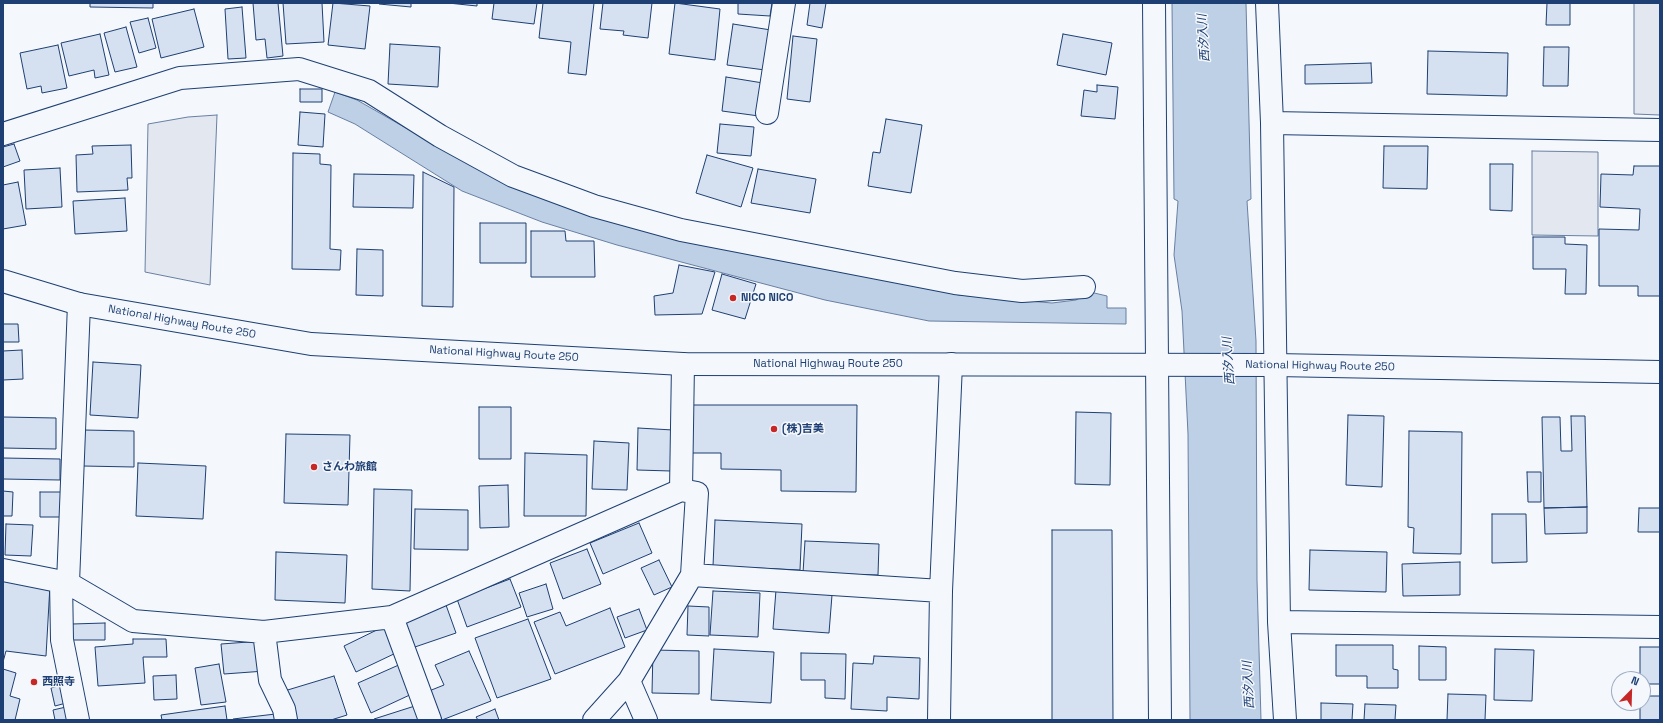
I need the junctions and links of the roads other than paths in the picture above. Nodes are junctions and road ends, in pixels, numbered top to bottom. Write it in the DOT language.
graph roads {
  1 [pos="784,3"];
  2 [pos="1154,3"];
  3 [pos="1267,3"];
  4 [pos="768,114"];
  5 [pos="1272,123"];
  6 [pos="1660,130"];
  7 [pos="3,134"];
  8 [pos="3,281"];
  9 [pos="1084,287"];
  10 [pos="79,304"];
  11 [pos="683,364"];
  12 [pos="951,364"];
  13 [pos="1275,365"];
  14 [pos="1156,366"];
  15 [pos="1660,372"];
  16 [pos="681,490"];
  17 [pos="3,570"];
  18 [pos="692,575"];
  19 [pos="64,582"];
  20 [pos="941,591"];
  21 [pos="392,617"];
  22 [pos="1279,622"];
  23 [pos="1660,627"];
  24 [pos="264,632"];
  25 [pos="629,681"];
  26 [pos="78,720"];
  27 [pos="286,720"];
  28 [pos="430,720"];
  29 [pos="594,720"];
  30 [pos="646,720"];
  31 [pos="939,720"];
  32 [pos="1160,720"];
  33 [pos="1285,720"];
  1 -- 4 [label="main road"];
  2 -- 14 [label="main road"];
  3 -- 5 [label="main road"];
  5 -- 6 [label="main road"];
  5 -- 13 [label="main road"];
  7 -- 9 [label="main road"];
  8 -- 10 [label="main road, National Highway Route 250"];
  10 -- 11 [label="main road, National Highway Route 250"];
  10 -- 19 [label="main road"];
  11 -- 12 [label="main road, National Highway Route 250"];
  11 -- 16 [label="main road"];
  12 -- 14 [label="main road, National Highway Route 250"];
  12 -- 20 [label="main road"];
  13 -- 14 [label="main road, National Highway Route 250"];
  13 -- 15 [label="main road, National Highway Route 250"];
  13 -- 22 [label="main road"];
  14 -- 32 [label="main road"];
  16 -- 18 [label="main road"];
  16 -- 21 [label="main road"];
  17 -- 19 [label="main road"];
  18 -- 20 [label="main road"];
  18 -- 25 [label="main road"];
  19 -- 24 [label="main road"];
  19 -- 26 [label="main road"];
  20 -- 31 [label="main road"];
  21 -- 24 [label="main road"];
  21 -- 28 [label="main road"];
  22 -- 23 [label="main road"];
  22 -- 33 [label="main road"];
  24 -- 27 [label="main road"];
  25 -- 29 [label="main road"];
  25 -- 30 [label="main road"];
}
